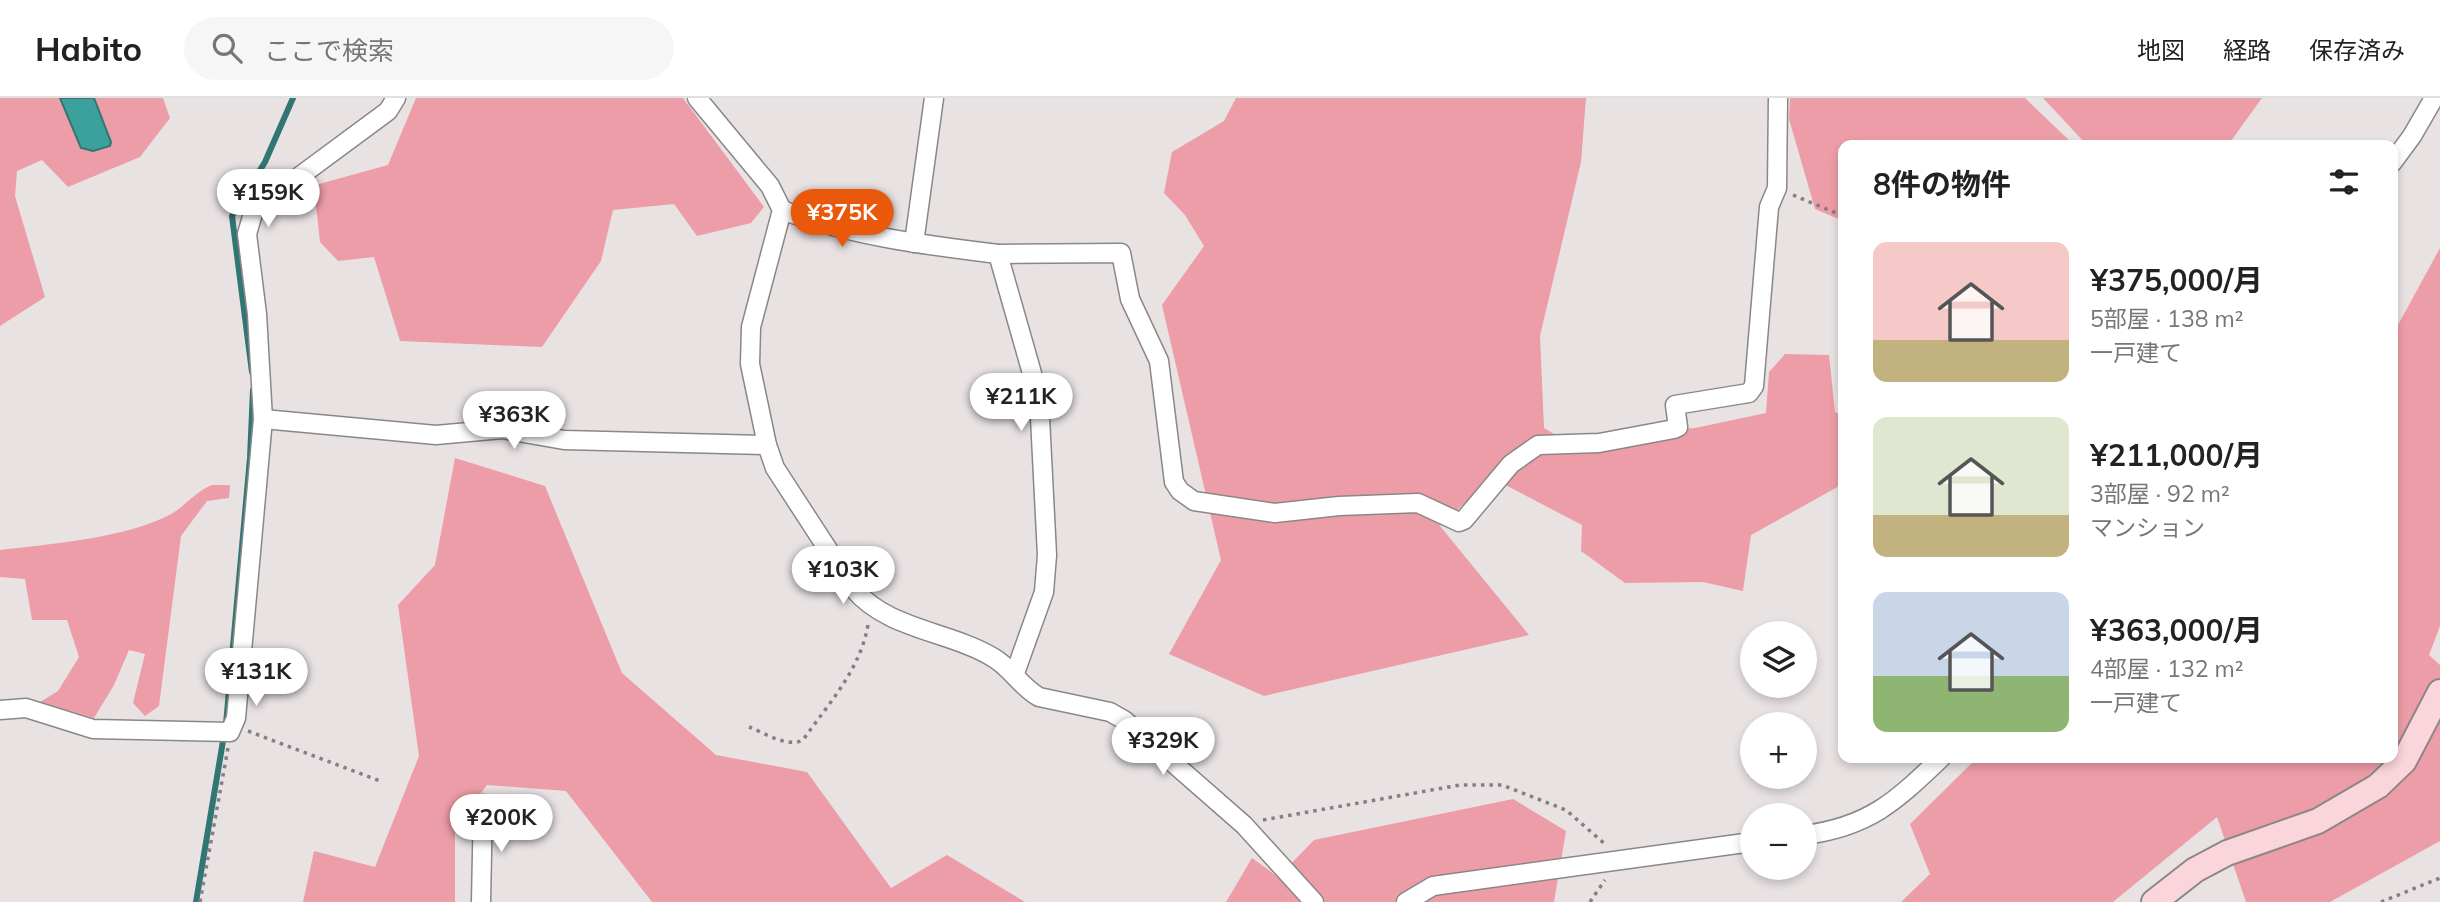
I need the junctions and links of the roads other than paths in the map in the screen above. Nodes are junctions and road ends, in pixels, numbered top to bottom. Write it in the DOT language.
graph roads {
  1 [pos="396,98"];
  2 [pos="697,98"];
  3 [pos="934,98"];
  4 [pos="1778,98"];
  5 [pos="2434,98"];
  6 [pos="2398,155"];
  7 [pos="782,210"];
  8 [pos="914,243"];
  9 [pos="998,254"];
  10 [pos="263,419"];
  11 [pos="767,445"];
  12 [pos="1015,673"];
  13 [pos="2440,692"];
  14 [pos="0,710"];
  15 [pos="1936,763"];
  16 [pos="483,804"];
  17 [pos="1817,834"];
  18 [pos="1740,844"];
  19 [pos="481,902"];
  20 [pos="1314,902"];
  21 [pos="1406,902"];
  22 [pos="2154,902"];
  1 -- 10 [label="street"];
  2 -- 7 [label="street"];
  3 -- 8 [label="street"];
  4 -- 9 [label="street"];
  5 -- 6 [label="street"];
  7 -- 8 [label="street"];
  7 -- 11 [label="street"];
  8 -- 9 [label="street"];
  9 -- 12 [label="street"];
  10 -- 11 [label="street"];
  10 -- 14 [label="street"];
  11 -- 12 [label="street"];
  12 -- 20 [label="street"];
  13 -- 22 [label="street"];
  15 -- 17 [label="street"];
  16 -- 19 [label="street"];
  18 -- 21 [label="street"];
}
